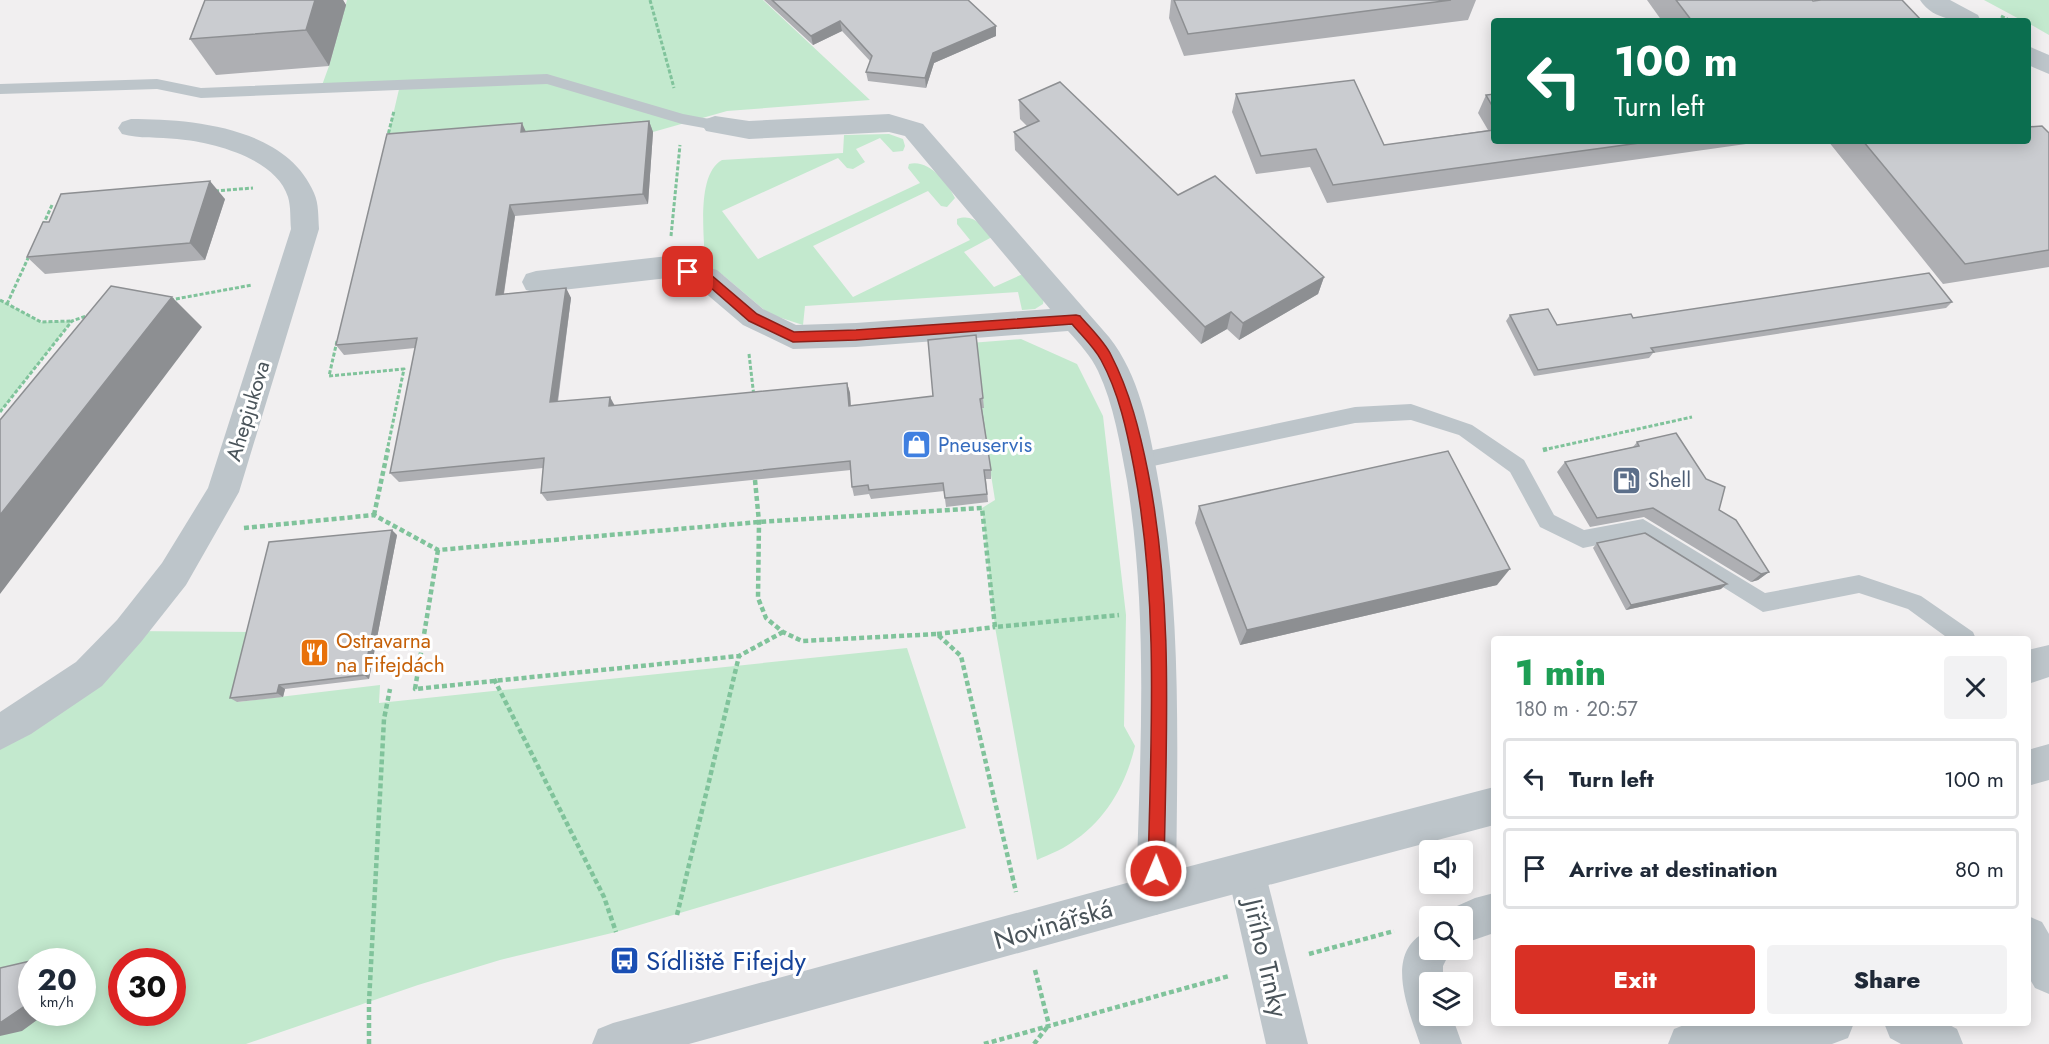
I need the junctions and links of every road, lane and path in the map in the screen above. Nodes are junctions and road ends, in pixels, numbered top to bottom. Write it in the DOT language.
graph roads {
  1 [pos="650,0"];
  2 [pos="1932,0"];
  3 [pos="1964,18"];
  4 [pos="2031,56"];
  5 [pos="2049,66"];
  6 [pos="400,85"];
  7 [pos="0,89"];
  8 [pos="682,119"];
  9 [pos="716,125"];
  10 [pos="131,128"];
  11 [pos="386,145"];
  12 [pos="295,184"];
  13 [pos="206,192"];
  14 [pos="52,205"];
  15 [pos="39,235"];
  16 [pos="29,255"];
  17 [pos="668,267"];
  18 [pos="290,278"];
  19 [pos="536,282"];
  20 [pos="0,300"];
  21 [pos="162,301"];
  22 [pos="7,304"];
  23 [pos="93,314"];
  24 [pos="1076,319"];
  25 [pos="72,321"];
  26 [pos="338,341"];
  27 [pos="744,349"];
  28 [pos="754,406"];
  29 [pos="0,412"];
  30 [pos="1692,417"];
  31 [pos="1506,458"];
  32 [pos="1139,461"];
  33 [pos="755,480"];
  34 [pos="374,515"];
  35 [pos="759,522"];
  36 [pos="198,533"];
  37 [pos="438,550"];
  38 [pos="1126,615"];
  39 [pos="994,627"];
  40 [pos="783,632"];
  41 [pos="937,634"];
  42 [pos="1962,636"];
  43 [pos="739,656"];
  44 [pos="2049,661"];
  45 [pos="2031,666"];
  46 [pos="494,679"];
  47 [pos="390,689"];
  48 [pos="0,732"];
  49 [pos="2049,762"];
  50 [pos="2031,767"];
  51 [pos="1491,807"];
  52 [pos="1001,831"];
  53 [pos="1246,871"];
  54 [pos="1156,895"];
  55 [pos="1491,914"];
  56 [pos="677,915"];
  57 [pos="1473,919"];
  58 [pos="616,932"];
  59 [pos="1419,939"];
  60 [pos="2031,941"];
  61 [pos="1268,966"];
  62 [pos="2049,974"];
  63 [pos="1049,1025"];
  64 [pos="1435,1026"];
  65 [pos="1812,1026"];
  66 [pos="1910,1026"];
  67 [pos="369,1044"];
  68 [pos="613,1044"];
  69 [pos="984,1044"];
  70 [pos="1034,1044"];
  71 [pos="1287,1044"];
  72 [pos="1441,1044"];
  73 [pos="1689,1044"];
  74 [pos="1942,1044"];
  1 -- 8 [label="path"];
  2 -- 3 [label="street"];
  4 -- 5 [label="street"];
  6 -- 7 [label="lane"];
  6 -- 8 [label="lane"];
  6 -- 11 [label="path"];
  8 -- 9 [label="lane"];
  8 -- 17 [label="path"];
  9 -- 24 [label="street"];
  10 -- 12 [label="street, Ahepjukova"];
  12 -- 13 [label="path"];
  12 -- 18 [label="street, Ahepjukova"];
  14 -- 15 [label="path"];
  16 -- 22 [label="path"];
  17 -- 19 [label="street"];
  17 -- 24 [label="street"];
  18 -- 21 [label="path"];
  18 -- 36 [label="street, Ahepjukova"];
  20 -- 22 [label="path"];
  22 -- 25 [label="path"];
  23 -- 25 [label="path"];
  24 -- 32 [label="street"];
  25 -- 29 [label="path"];
  26 -- 34 [label="path"];
  27 -- 28 [label="path"];
  30 -- 31 [label="path"];
  31 -- 32 [label="lane"];
  31 -- 42 [label="lane"];
  32 -- 54 [label="street"];
  33 -- 35 [label="path"];
  34 -- 36 [label="path"];
  34 -- 37 [label="path"];
  35 -- 37 [label="path"];
  35 -- 39 [label="path"];
  35 -- 40 [label="path"];
  36 -- 48 [label="street, Ahepjukova"];
  37 -- 46 [label="path"];
  38 -- 39 [label="path"];
  39 -- 41 [label="path"];
  40 -- 41 [label="path"];
  40 -- 43 [label="path"];
  41 -- 52 [label="path"];
  43 -- 46 [label="path"];
  43 -- 56 [label="path"];
  44 -- 45 [label="street"];
  46 -- 58 [label="path"];
  47 -- 67 [label="path"];
  49 -- 50 [label="street"];
  51 -- 53 [label="street, Novinářská"];
  53 -- 54 [label="street, Novinářská"];
  53 -- 61 [label="street, Jiřího Trnky"];
  54 -- 68 [label="street, Novinářská"];
  55 -- 57 [label="street"];
  59 -- 61 [label="path"];
  60 -- 62 [label="street"];
  61 -- 63 [label="path"];
  61 -- 71 [label="street, Jiřího Trnky"];
  63 -- 69 [label="path"];
  63 -- 70 [label="path"];
  64 -- 72 [label="street"];
  65 -- 73 [label="street"];
  66 -- 74 [label="street"];
}
